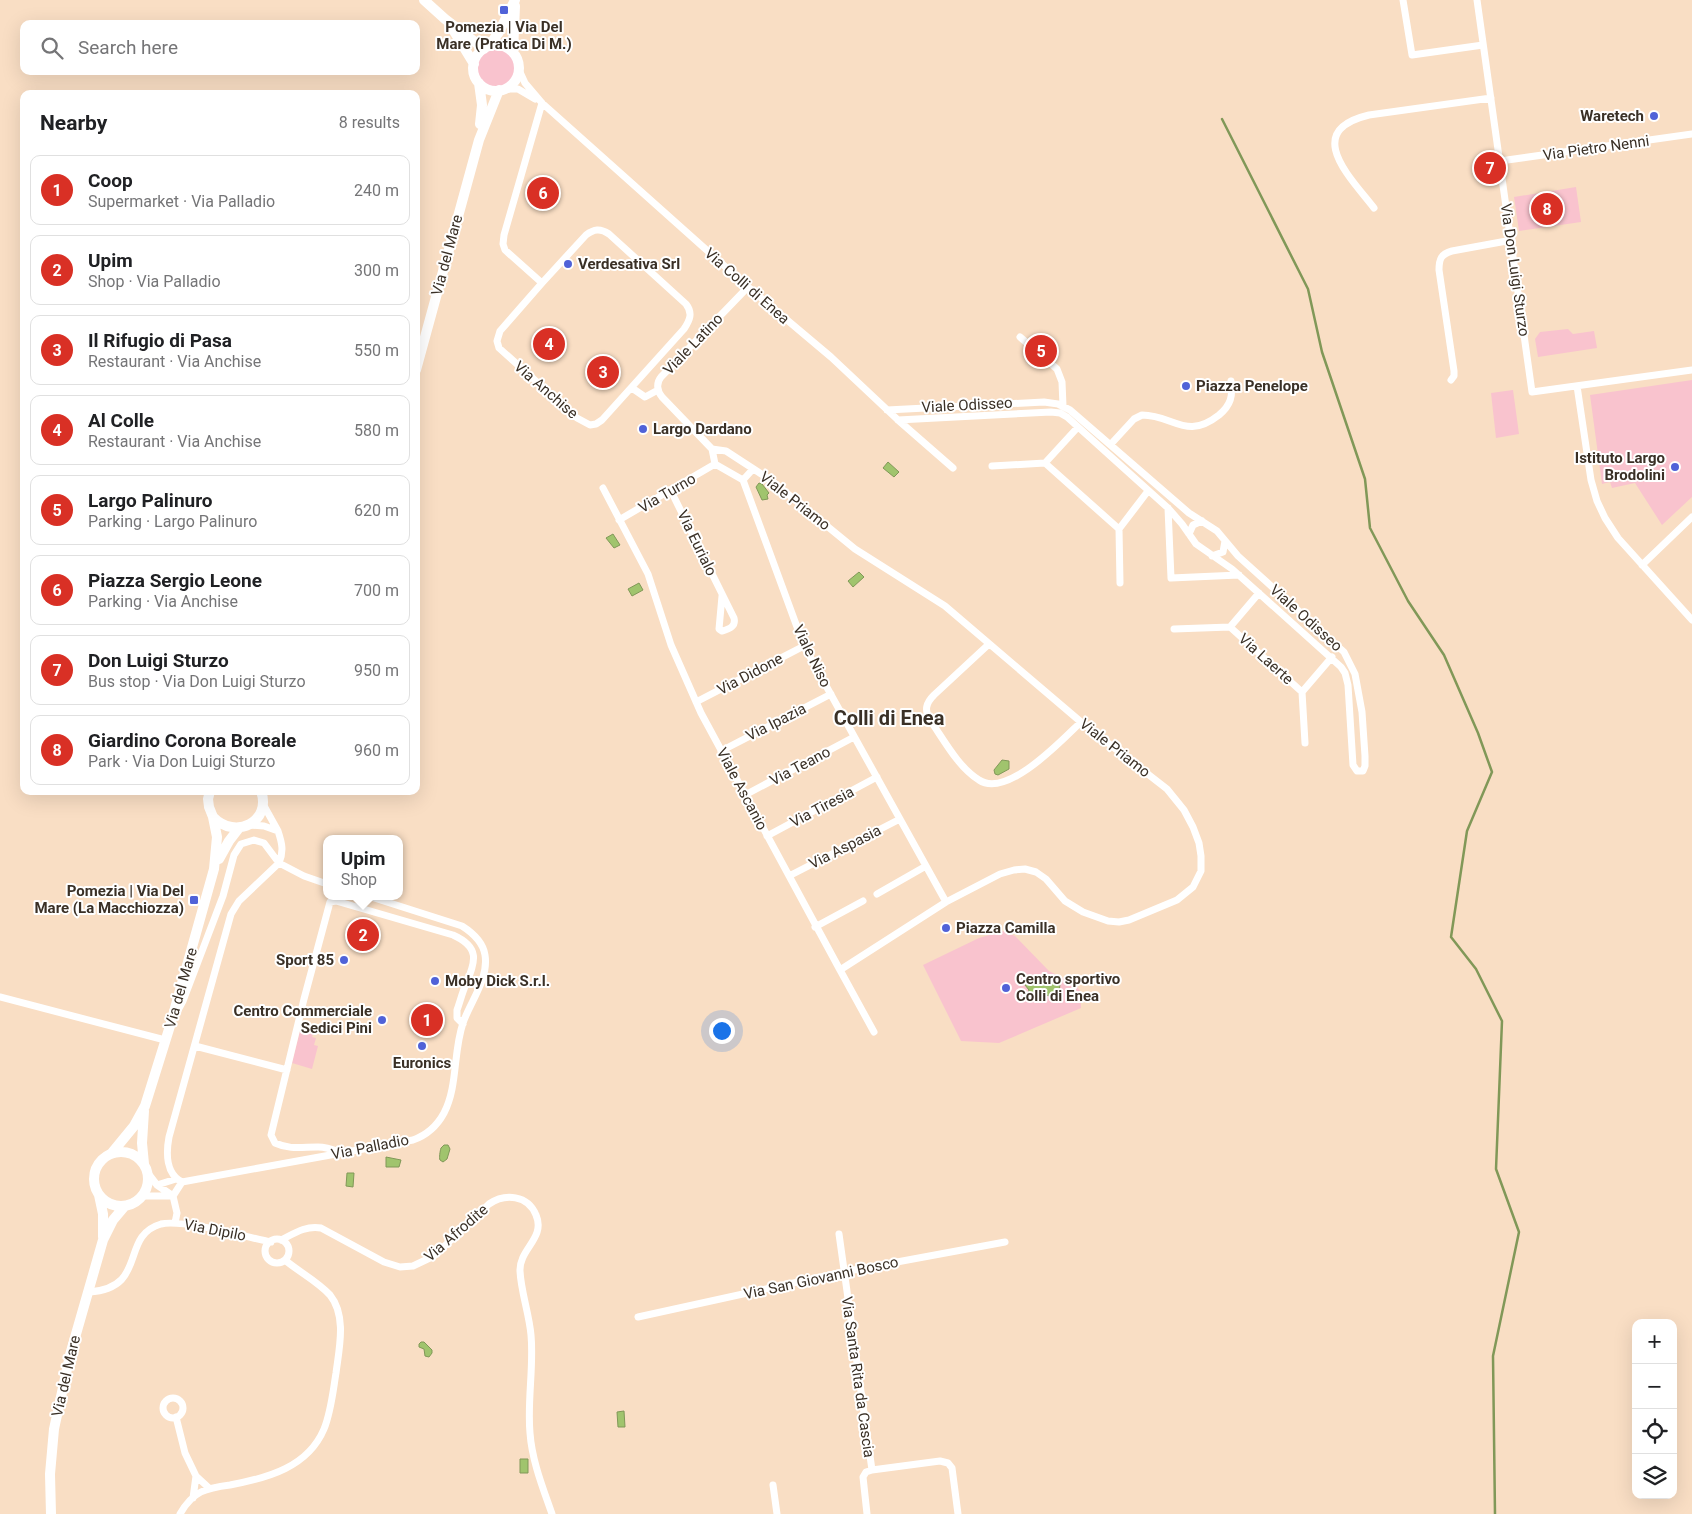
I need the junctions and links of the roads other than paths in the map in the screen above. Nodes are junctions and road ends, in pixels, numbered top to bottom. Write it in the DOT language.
graph roads {
  1 [pos="424,0"];
  2 [pos="516,0"];
  3 [pos="1403,0"];
  4 [pos="1477,0"];
  5 [pos="445,19"];
  6 [pos="1483,45"];
  7 [pos="486,47"];
  8 [pos="512,52"];
  9 [pos="474,64"];
  10 [pos="519,70"];
  11 [pos="479,83"];
  12 [pos="502,90"];
  13 [pos="1491,98"];
  14 [pos="542,103"];
  15 [pos="1692,134"];
  16 [pos="479,140"];
  17 [pos="1500,161"];
  18 [pos="1374,208"];
  19 [pos="1512,240"];
  20 [pos="542,283"];
  21 [pos="748,287"];
  22 [pos="1020,336"];
  23 [pos="420,355"];
  24 [pos="1692,370"];
  25 [pos="1450,380"];
  26 [pos="1232,381"];
  27 [pos="1578,386"];
  28 [pos="632,388"];
  29 [pos="658,390"];
  30 [pos="1012,403"];
  31 [pos="1063,406"];
  32 [pos="887,410"];
  33 [pos="1014,414"];
  34 [pos="898,420"];
  35 [pos="1078,427"];
  36 [pos="1111,444"];
  37 [pos="712,449"];
  38 [pos="1045,462"];
  39 [pos="714,464"];
  40 [pos="992,466"];
  41 [pos="954,468"];
  42 [pos="753,469"];
  43 [pos="743,480"];
  44 [pos="603,488"];
  45 [pos="671,490"];
  46 [pos="1148,491"];
  47 [pos="1168,508"];
  48 [pos="1692,517"];
  49 [pos="618,520"];
  50 [pos="1202,521"];
  51 [pos="1119,529"];
  52 [pos="1189,534"];
  53 [pos="1226,541"];
  54 [pos="1212,556"];
  55 [pos="1642,565"];
  56 [pos="1239,575"];
  57 [pos="1120,582"];
  58 [pos="1259,593"];
  59 [pos="722,596"];
  60 [pos="1286,599"];
  61 [pos="1277,608"];
  62 [pos="1692,620"];
  63 [pos="1230,626"];
  64 [pos="1174,629"];
  65 [pos="989,644"];
  66 [pos="804,646"];
  67 [pos="1332,657"];
  68 [pos="1302,692"];
  69 [pos="830,694"];
  70 [pos="696,702"];
  71 [pos="1081,722"];
  72 [pos="854,737"];
  73 [pos="1305,743"];
  74 [pos="721,751"];
  75 [pos="877,778"];
  76 [pos="209,795"];
  77 [pos="262,795"];
  78 [pos="745,795"];
  79 [pos="263,803"];
  80 [pos="213,816"];
  81 [pos="900,819"];
  82 [pos="244,827"];
  83 [pos="278,832"];
  84 [pos="767,836"];
  85 [pos="279,863"];
  86 [pos="926,866"];
  87 [pos="214,869"];
  88 [pos="789,876"];
  89 [pos="323,883"];
  90 [pos="877,894"];
  91 [pos="381,900"];
  92 [pos="863,901"];
  93 [pos="946,902"];
  94 [pos="815,927"];
  95 [pos="840,970"];
  96 [pos="0,997"];
  97 [pos="463,1024"];
  98 [pos="170,1026"];
  99 [pos="874,1032"];
  100 [pos="165,1040"];
  101 [pos="195,1046"];
  102 [pos="287,1070"];
  103 [pos="145,1106"];
  104 [pos="342,1153"];
  105 [pos="111,1154"];
  106 [pos="146,1169"];
  107 [pos="179,1181"];
  108 [pos="158,1184"];
  109 [pos="99,1195"];
  110 [pos="142,1196"];
  111 [pos="172,1196"];
  112 [pos="124,1207"];
  113 [pos="175,1223"];
  114 [pos="839,1234"];
  115 [pos="103,1240"];
  116 [pos="280,1240"];
  117 [pos="1005,1242"];
  118 [pos="269,1243"];
  119 [pos="285,1260"];
  120 [pos="843,1272"];
  121 [pos="89,1292"];
  122 [pos="638,1317"];
  123 [pos="176,1417"];
  124 [pos="872,1470"];
  125 [pos="196,1476"];
  126 [pos="773,1485"];
  127 [pos="209,1488"];
  128 [pos="192,1499"];
  129 [pos="51,1514"];
  130 [pos="180,1514"];
  131 [pos="552,1514"];
  132 [pos="777,1514"];
  133 [pos="867,1514"];
  134 [pos="958,1514"];
  1 -- 5 [label="main road"];
  2 -- 7 [label="main road"];
  2 -- 8 [label="main road"];
  3 -- 6 [label="street"];
  4 -- 6 [label="street, Via Don Luigi Sturzo"];
  5 -- 7 [label="main road"];
  5 -- 9 [label="main road"];
  6 -- 13 [label="street, Via Don Luigi Sturzo"];
  7 -- 8 [label="main road"];
  7 -- 9 [label="main road"];
  8 -- 10 [label="main road"];
  9 -- 11 [label="main road"];
  10 -- 12 [label="main road"];
  10 -- 14 [label="street, Via Colli di Enea"];
  11 -- 12 [label="main road"];
  11 -- 16 [label="main road, Via del Mare"];
  12 -- 14 [label="street, Via Colli di Enea"];
  12 -- 16 [label="main road, Via del Mare"];
  13 -- 17 [label="street, Via Don Luigi Sturzo"];
  13 -- 18 [label="street"];
  14 -- 20 [label="street"];
  14 -- 21 [label="street, Via Colli di Enea"];
  15 -- 17 [label="street, Via Pietro Nenni"];
  16 -- 23 [label="main road, Via del Mare"];
  17 -- 19 [label="street, Via Don Luigi Sturzo"];
  19 -- 25 [label="street"];
  19 -- 27 [label="street, Via Don Luigi Sturzo"];
  20 -- 28 [label="street, Via Anchise"];
  20 -- 28 [label="street, Via Anchise"];
  21 -- 29 [label="street, Viale Latino"];
  21 -- 32 [label="street, Via Colli di Enea"];
  22 -- 31 [label="street"];
  24 -- 27 [label="street"];
  26 -- 36 [label="street"];
  27 -- 55 [label="street"];
  28 -- 29 [label="street"];
  29 -- 37 [label="street, Viale Latino"];
  30 -- 31 [label="street, Viale Odisseo"];
  30 -- 32 [label="street, Viale Odisseo"];
  30 -- 33 [label="street"];
  31 -- 36 [label="street, Viale Odisseo"];
  32 -- 34 [label="street, Via Colli di Enea"];
  33 -- 34 [label="street, Viale Odisseo"];
  33 -- 35 [label="street, Viale Odisseo"];
  34 -- 41 [label="street, Via Colli di Enea"];
  35 -- 38 [label="street"];
  35 -- 46 [label="street, Viale Odisseo"];
  36 -- 50 [label="street, Viale Odisseo"];
  37 -- 39 [label="street"];
  37 -- 42 [label="street, Viale Priamo"];
  38 -- 40 [label="street"];
  38 -- 51 [label="street"];
  39 -- 43 [label="street"];
  39 -- 45 [label="street, Via Turno"];
  42 -- 43 [label="street"];
  42 -- 65 [label="street, Viale Priamo"];
  43 -- 66 [label="street, Viale Niso"];
  44 -- 49 [label="street, Viale Ascanio"];
  45 -- 49 [label="street, Via Turno"];
  45 -- 59 [label="street, Via Eurialo"];
  46 -- 47 [label="street, Viale Odisseo"];
  46 -- 51 [label="street"];
  47 -- 52 [label="street, Viale Odisseo"];
  47 -- 56 [label="street"];
  48 -- 55 [label="street"];
  49 -- 70 [label="street, Viale Ascanio"];
  50 -- 52 [label="street"];
  50 -- 53 [label="street, Viale Odisseo"];
  51 -- 57 [label="street"];
  52 -- 54 [label="street, Viale Odisseo"];
  53 -- 54 [label="street"];
  53 -- 60 [label="street, Viale Odisseo"];
  54 -- 56 [label="street, Viale Odisseo"];
  55 -- 62 [label="street"];
  56 -- 58 [label="street, Viale Odisseo"];
  58 -- 61 [label="street, Viale Odisseo"];
  58 -- 63 [label="street, Via Laerte"];
  60 -- 61 [label="street"];
  60 -- 67 [label="street, Viale Odisseo"];
  61 -- 67 [label="street, Viale Odisseo"];
  63 -- 64 [label="street, Via Laerte"];
  63 -- 68 [label="street, Via Laerte"];
  65 -- 71 [label="street, Viale Priamo"];
  65 -- 71 [label="street"];
  66 -- 69 [label="street, Viale Niso"];
  66 -- 70 [label="street, Via Didone"];
  67 -- 68 [label="street, Via Laerte"];
  68 -- 73 [label="street, Via Laerte"];
  69 -- 72 [label="street, Viale Niso"];
  69 -- 74 [label="street, Via Ipazia"];
  70 -- 74 [label="street, Viale Ascanio"];
  71 -- 93 [label="street, Viale Priamo"];
  72 -- 75 [label="street, Viale Niso"];
  72 -- 78 [label="street, Via Teano"];
  74 -- 78 [label="street, Viale Ascanio"];
  75 -- 81 [label="street, Viale Niso"];
  75 -- 84 [label="street, Via Tiresia"];
  76 -- 80 [label="main road, Via del Mare"];
  77 -- 79 [label="main road"];
  78 -- 84 [label="street, Viale Ascanio"];
  79 -- 82 [label="main road, Via del Mare"];
  79 -- 83 [label="street"];
  80 -- 82 [label="main road"];
  80 -- 87 [label="main road, Via del Mare"];
  81 -- 86 [label="street, Viale Niso"];
  81 -- 88 [label="street, Via Aspasia"];
  82 -- 83 [label="street"];
  82 -- 87 [label="main road, Via del Mare"];
  83 -- 85 [label="street"];
  84 -- 88 [label="street, Viale Ascanio"];
  85 -- 89 [label="street"];
  85 -- 98 [label="street"];
  85 -- 101 [label="street"];
  86 -- 90 [label="street"];
  86 -- 93 [label="street, Viale Niso"];
  87 -- 98 [label="main road, Via del Mare"];
  88 -- 94 [label="street, Viale Ascanio"];
  91 -- 97 [label="street, Via Palladio"];
  92 -- 94 [label="street"];
  93 -- 95 [label="street"];
  94 -- 95 [label="street, Viale Ascanio"];
  95 -- 99 [label="street, Viale Ascanio"];
  96 -- 100 [label="street"];
  97 -- 102 [label="street"];
  97 -- 104 [label="street, Via Palladio"];
  98 -- 100 [label="main road, Via del Mare"];
  100 -- 103 [label="main road, Via del Mare"];
  101 -- 102 [label="street"];
  101 -- 107 [label="street"];
  102 -- 104 [label="street"];
  103 -- 105 [label="main road, Via del Mare"];
  103 -- 106 [label="main road, Via del Mare"];
  104 -- 107 [label="street, Via Palladio"];
  105 -- 106 [label="main road"];
  105 -- 109 [label="main road"];
  106 -- 108 [label="street"];
  106 -- 110 [label="main road"];
  107 -- 108 [label="street, Via Palladio"];
  107 -- 111 [label="street"];
  108 -- 111 [label="street"];
  109 -- 112 [label="main road"];
  109 -- 115 [label="main road, Via del Mare"];
  110 -- 111 [label="street"];
  110 -- 112 [label="main road"];
  111 -- 113 [label="street"];
  112 -- 115 [label="main road, Via del Mare"];
  113 -- 118 [label="street, Via Dipilo"];
  113 -- 121 [label="street, Via Dipilo"];
  114 -- 120 [label="street, Via Santa Rita da Cascia"];
  115 -- 121 [label="main road, Via del Mare"];
  116 -- 118 [label="street"];
  116 -- 119 [label="street"];
  116 -- 131 [label="street, Via Afrodite"];
  117 -- 120 [label="street, Via San Giovanni Bosco"];
  118 -- 119 [label="street"];
  119 -- 127 [label="street"];
  120 -- 122 [label="street, Via San Giovanni Bosco"];
  120 -- 124 [label="street, Via Santa Rita da Cascia"];
  121 -- 129 [label="main road, Via del Mare"];
  123 -- 125 [label="street"];
  124 -- 133 [label="street, Via Santa Rita da Cascia"];
  124 -- 134 [label="street"];
  125 -- 127 [label="street"];
  125 -- 128 [label="street"];
  126 -- 132 [label="street"];
  127 -- 128 [label="street"];
  128 -- 130 [label="street"];
}
